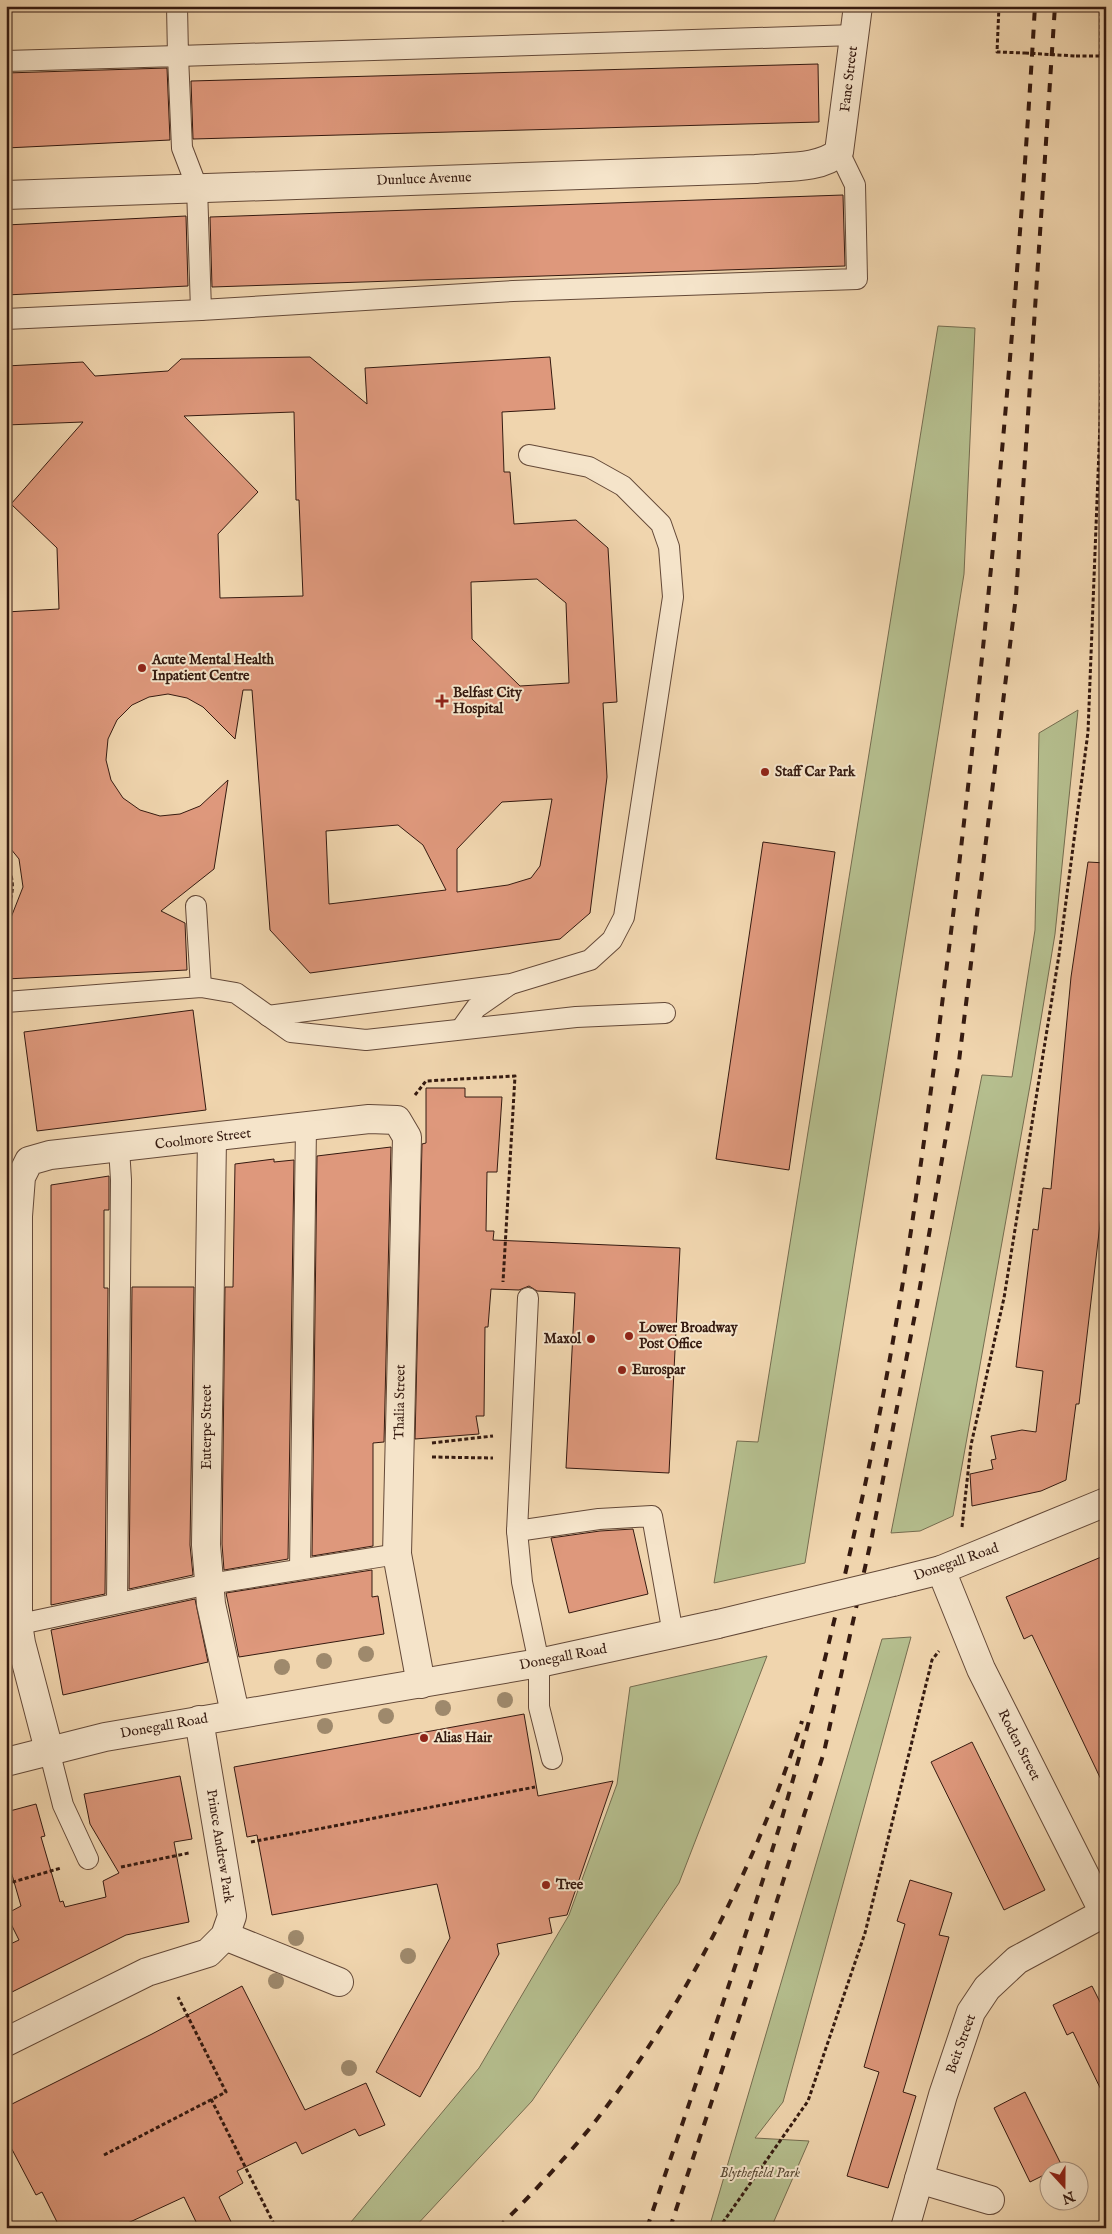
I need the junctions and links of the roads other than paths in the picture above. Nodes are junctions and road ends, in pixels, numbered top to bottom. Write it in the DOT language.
graph roads {
  1 [pos="176,6"];
  2 [pos="858,6"];
  3 [pos="855,34"];
  4 [pos="178,56"];
  5 [pos="6,61"];
  6 [pos="839,152"];
  7 [pos="197,187"];
  8 [pos="6,195"];
  9 [pos="201,310"];
  10 [pos="6,318"];
  11 [pos="529,455"];
  12 [pos="196,906"];
  13 [pos="511,984"];
  14 [pos="202,987"];
  15 [pos="6,1002"];
  16 [pos="665,1013"];
  17 [pos="268,1016"];
  18 [pos="461,1029"];
  19 [pos="397,1120"];
  20 [pos="306,1127"];
  21 [pos="212,1138"];
  22 [pos="119,1148"];
  23 [pos="528,1298"];
  24 [pos="1106,1502"];
  25 [pos="517,1531"];
  26 [pos="397,1554"];
  27 [pos="300,1569"];
  28 [pos="940,1570"];
  29 [pos="209,1584"];
  30 [pos="116,1604"];
  31 [pos="12,1626"];
  32 [pos="673,1634"];
  33 [pos="540,1663"];
  34 [pos="421,1684"];
  35 [pos="234,1713"];
  36 [pos="199,1720"];
  37 [pos="49,1750"];
  38 [pos="552,1759"];
  39 [pos="6,1762"];
  40 [pos="88,1859"];
  41 [pos="1105,1915"];
  42 [pos="225,1936"];
  43 [pos="339,1982"];
  44 [pos="6,2042"];
  45 [pos="919,2179"];
  46 [pos="990,2200"];
  47 [pos="905,2228"];
  1 -- 4 [label="lane"];
  2 -- 3 [label="street, Fane Street"];
  3 -- 4 [label="lane"];
  3 -- 6 [label="street, Fane Street"];
  4 -- 5 [label="lane"];
  4 -- 7 [label="lane"];
  6 -- 7 [label="street, Dunluce Avenue"];
  6 -- 9 [label="lane"];
  7 -- 8 [label="street, Dunluce Avenue"];
  7 -- 9 [label="lane"];
  9 -- 10 [label="lane"];
  11 -- 13 [label="lane"];
  12 -- 14 [label="lane"];
  13 -- 17 [label="lane"];
  13 -- 18 [label="lane"];
  14 -- 15 [label="lane"];
  14 -- 17 [label="lane"];
  16 -- 18 [label="lane"];
  17 -- 18 [label="lane"];
  19 -- 20 [label="street, Coolmore Street"];
  19 -- 26 [label="street, Thalia Street"];
  20 -- 21 [label="street, Coolmore Street"];
  20 -- 27 [label="lane"];
  21 -- 22 [label="street, Coolmore Street"];
  21 -- 29 [label="street, Euterpe Street"];
  22 -- 30 [label="lane"];
  22 -- 31 [label="street, Coolmore Street"];
  23 -- 25 [label="lane"];
  24 -- 28 [label="street, Donegall Road"];
  25 -- 32 [label="lane"];
  25 -- 33 [label="lane"];
  26 -- 27 [label="lane"];
  26 -- 34 [label="street, Thalia Street"];
  27 -- 29 [label="lane"];
  28 -- 32 [label="street, Donegall Road, bridge"];
  28 -- 41 [label="street, Roden Street"];
  29 -- 30 [label="lane"];
  29 -- 35 [label="street, Euterpe Street"];
  30 -- 31 [label="lane"];
  31 -- 37 [label="street"];
  32 -- 33 [label="street, Donegall Road"];
  33 -- 34 [label="street, Donegall Road"];
  33 -- 38 [label="lane"];
  34 -- 35 [label="street, Donegall Road"];
  35 -- 36 [label="street, Donegall Road"];
  36 -- 37 [label="street, Donegall Road"];
  36 -- 42 [label="street, Prince Andrew Park"];
  37 -- 39 [label="street, Donegall Road"];
  37 -- 40 [label="lane"];
  41 -- 45 [label="street, Beit Street"];
  42 -- 43 [label="street"];
  42 -- 44 [label="street"];
  45 -- 46 [label="street"];
  45 -- 47 [label="street, Beit Street"];
}
